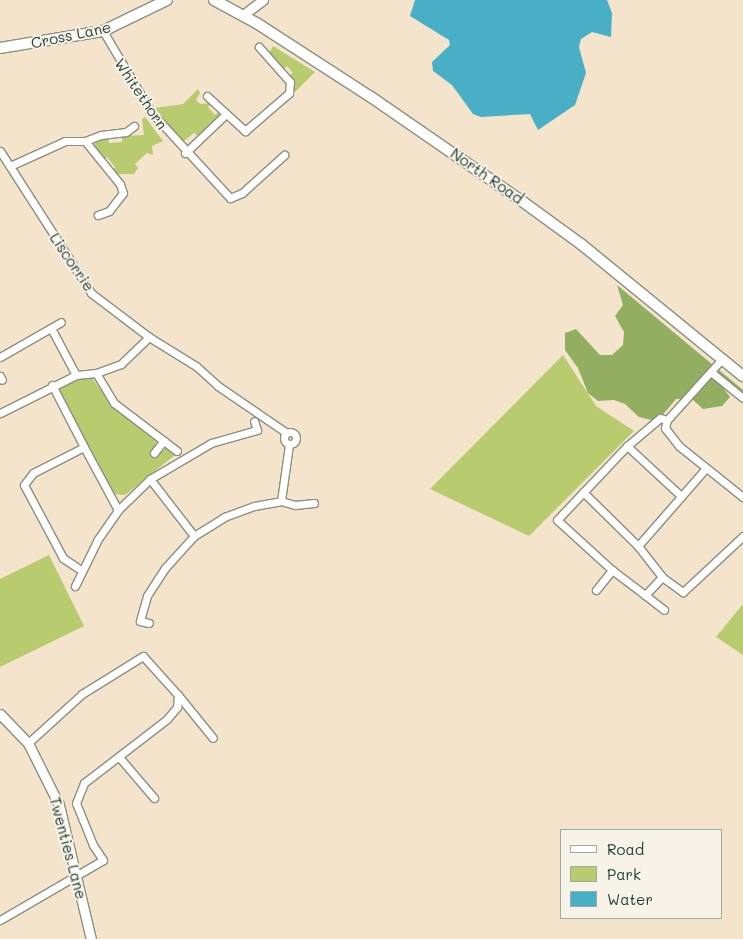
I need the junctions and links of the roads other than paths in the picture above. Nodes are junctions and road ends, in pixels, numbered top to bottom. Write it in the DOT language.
graph roads {
  1 [pos="167,0"];
  2 [pos="214,0"];
  3 [pos="263,0"];
  4 [pos="243,15"];
  5 [pos="102,31"];
  6 [pos="259,47"];
  7 [pos="0,48"];
  8 [pos="207,96"];
  9 [pos="226,114"];
  10 [pos="134,126"];
  11 [pos="85,141"];
  12 [pos="0,151"];
  13 [pos="185,153"];
  14 [pos="284,155"];
  15 [pos="10,166"];
  16 [pos="98,215"];
  17 [pos="61,322"];
  18 [pos="51,328"];
  19 [pos="149,337"];
  20 [pos="0,357"];
  21 [pos="722,359"];
  22 [pos="711,372"];
  23 [pos="96,373"];
  24 [pos="76,375"];
  25 [pos="743,376"];
  26 [pos="52,385"];
  27 [pos="743,398"];
  28 [pos="0,413"];
  29 [pos="667,420"];
  30 [pos="254,421"];
  31 [pos="164,440"];
  32 [pos="627,446"];
  33 [pos="84,447"];
  34 [pos="177,451"];
  35 [pos="154,453"];
  36 [pos="706,468"];
  37 [pos="150,479"];
  38 [pos="583,492"];
  39 [pos="681,496"];
  40 [pos="743,497"];
  41 [pos="281,501"];
  42 [pos="314,503"];
  43 [pos="118,510"];
  44 [pos="194,536"];
  45 [pos="743,536"];
  46 [pos="638,546"];
  47 [pos="81,570"];
  48 [pos="612,570"];
  49 [pos="662,577"];
  50 [pos="75,586"];
  51 [pos="596,590"];
  52 [pos="645,594"];
  53 [pos="664,610"];
  54 [pos="148,623"];
  55 [pos="178,695"];
  56 [pos="1,716"];
  57 [pos="213,738"];
  58 [pos="28,743"];
  59 [pos="119,757"];
  60 [pos="154,798"];
  61 [pos="76,876"];
  62 [pos="0,920"];
  63 [pos="91,939"];
  1 -- 5 [label="main road, Cross Lane"];
  2 -- 4 [label="main road, North Road"];
  3 -- 4 [label="street"];
  4 -- 21 [label="main road, North Road"];
  5 -- 7 [label="main road, Cross Lane"];
  5 -- 13 [label="street, Whitethorn"];
  6 -- 9 [label="street"];
  8 -- 9 [label="street"];
  9 -- 13 [label="street"];
  10 -- 11 [label="street"];
  11 -- 15 [label="street"];
  11 -- 16 [label="street"];
  12 -- 15 [label="street, Liscorrie"];
  13 -- 14 [label="street, Whitethorn"];
  15 -- 19 [label="street, Liscorrie"];
  17 -- 18 [label="street"];
  18 -- 20 [label="street"];
  18 -- 24 [label="street"];
  19 -- 23 [label="street"];
  19 -- 41 [label="street, Liscorrie"];
  21 -- 22 [label="street"];
  21 -- 25 [label="main road, North Road"];
  22 -- 27 [label="street"];
  22 -- 29 [label="street"];
  23 -- 24 [label="street"];
  23 -- 31 [label="street"];
  24 -- 26 [label="street"];
  26 -- 28 [label="street"];
  26 -- 33 [label="street"];
  29 -- 32 [label="street"];
  29 -- 36 [label="street"];
  30 -- 37 [label="street"];
  31 -- 34 [label="street"];
  31 -- 35 [label="street"];
  32 -- 38 [label="street"];
  32 -- 39 [label="street"];
  33 -- 43 [label="street"];
  33 -- 47 [label="street"];
  36 -- 39 [label="street"];
  36 -- 40 [label="street"];
  37 -- 43 [label="street"];
  37 -- 44 [label="street"];
  38 -- 46 [label="street"];
  38 -- 48 [label="street"];
  39 -- 46 [label="street"];
  41 -- 42 [label="street"];
  41 -- 44 [label="street"];
  43 -- 47 [label="street"];
  44 -- 54 [label="street"];
  45 -- 49 [label="street"];
  46 -- 49 [label="street"];
  47 -- 50 [label="street"];
  48 -- 51 [label="street"];
  48 -- 52 [label="street"];
  49 -- 52 [label="street"];
  52 -- 53 [label="street"];
  55 -- 57 [label="street"];
  55 -- 58 [label="street"];
  55 -- 59 [label="street"];
  56 -- 58 [label="street, Twenties Lane"];
  58 -- 61 [label="street, Twenties Lane"];
  59 -- 60 [label="street"];
  59 -- 61 [label="street"];
  61 -- 62 [label="street"];
  61 -- 63 [label="street, Twenties Lane"];
}
